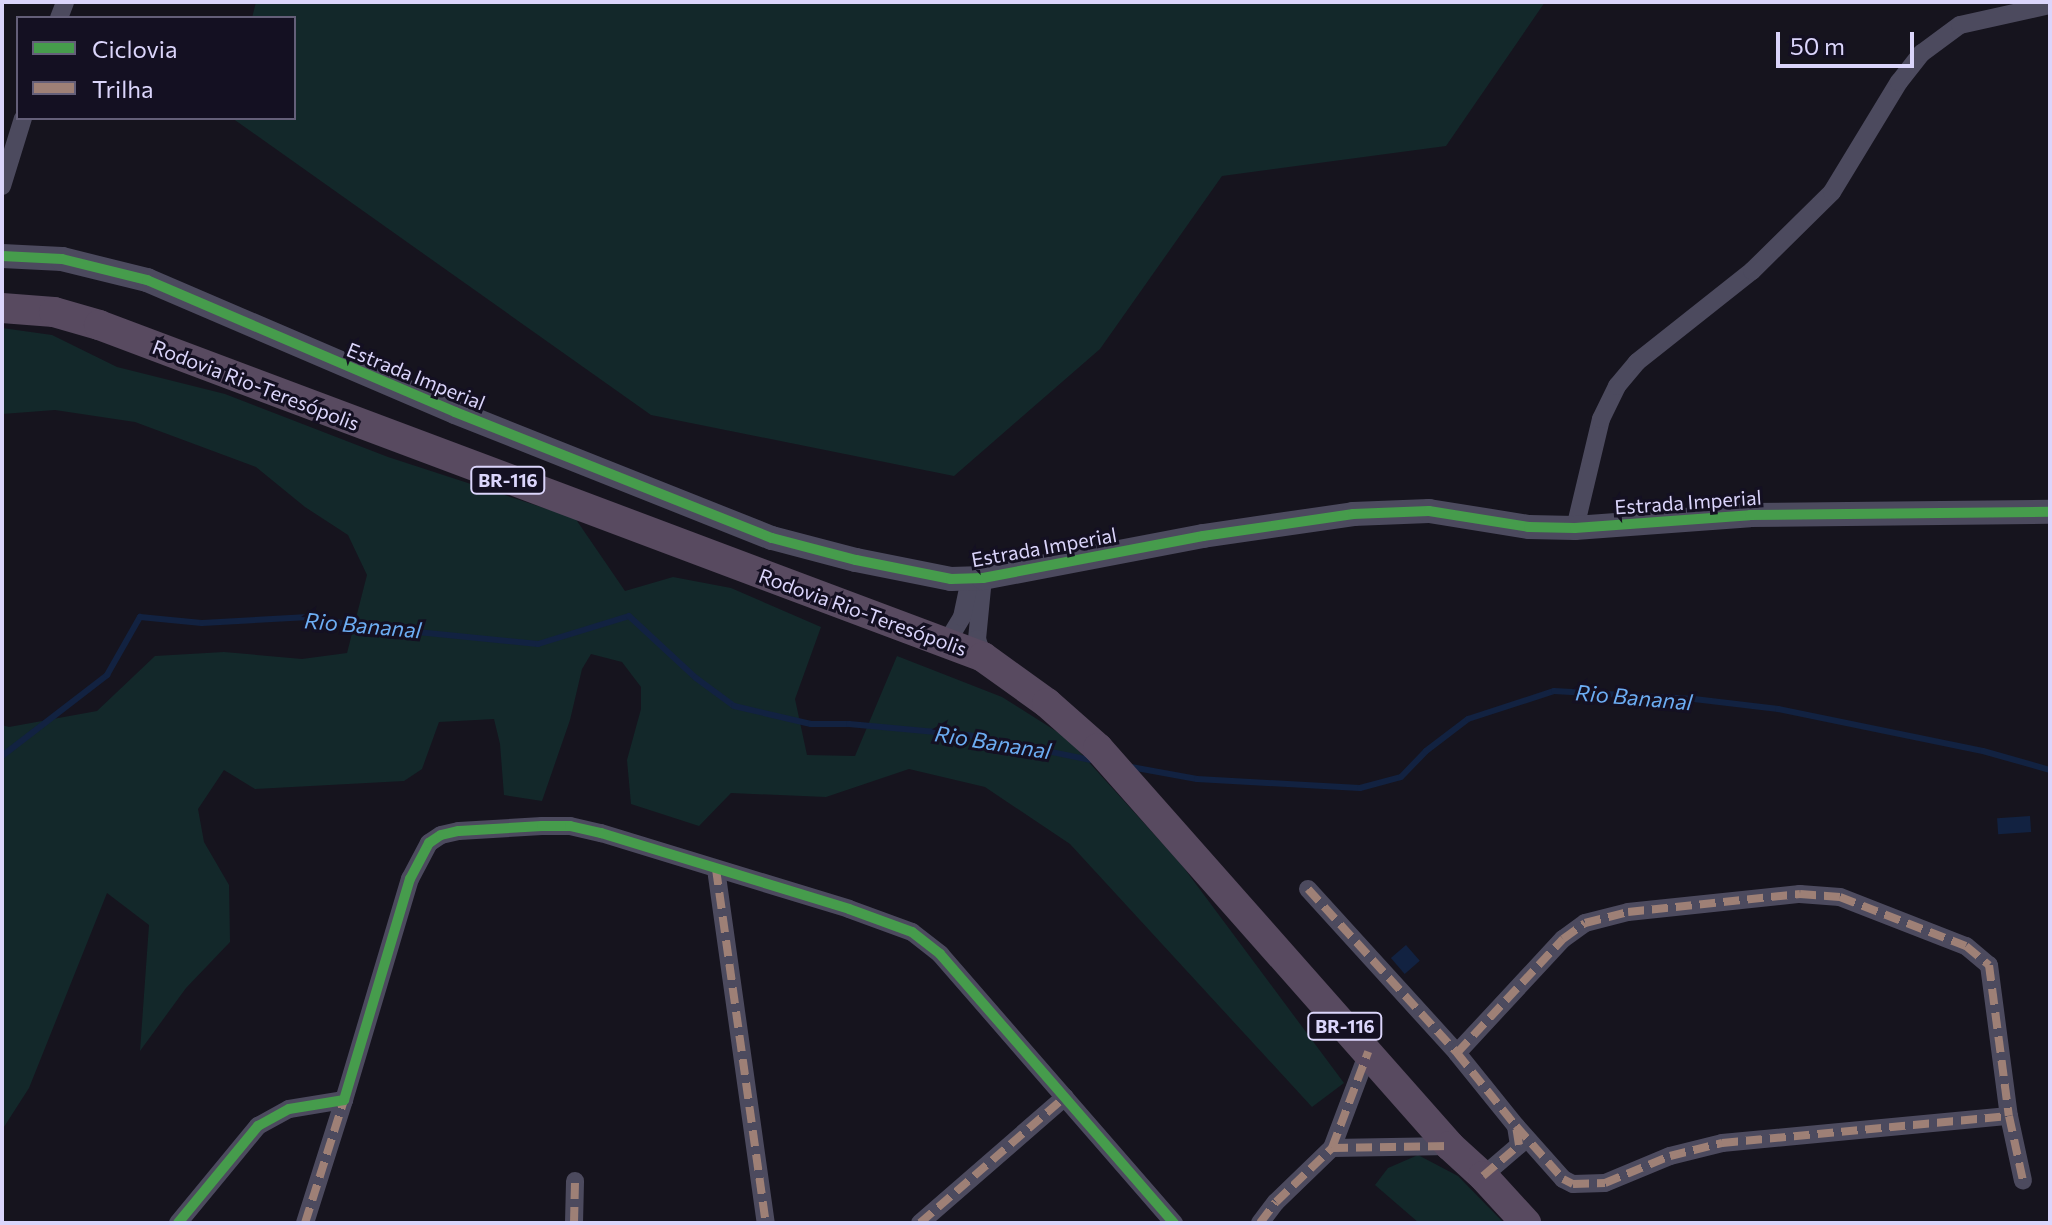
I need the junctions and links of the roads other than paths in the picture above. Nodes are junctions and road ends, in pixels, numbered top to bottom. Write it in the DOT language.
graph roads {
  1 [pos="2050,5"];
  2 [pos="22,120"];
  3 [pos="2,186"];
  4 [pos="2,256"];
  5 [pos="2,308"];
  6 [pos="2050,512"];
  7 [pos="1575,528"];
  8 [pos="976,578"];
  9 [pos="947,642"];
  10 [pos="995,666"];
  11 [pos="716,869"];
  12 [pos="1308,889"];
  13 [pos="1368,1052"];
  14 [pos="1457,1053"];
  15 [pos="1065,1097"];
  16 [pos="344,1100"];
  17 [pos="2009,1116"];
  18 [pos="1516,1126"];
  19 [pos="1450,1146"];
  20 [pos="1332,1148"];
  21 [pos="1483,1176"];
  22 [pos="575,1181"];
  23 [pos="2023,1181"];
  24 [pos="178,1223"];
  25 [pos="305,1223"];
  26 [pos="574,1223"];
  27 [pos="766,1223"];
  28 [pos="920,1223"];
  29 [pos="1174,1223"];
  30 [pos="1260,1223"];
  31 [pos="1526,1223"];
  1 -- 7 [label="street"];
  2 -- 3 [label="street"];
  4 -- 8 [label="street, Estrada Imperial"];
  5 -- 9 [label="highway, Rodovia Rio-Teresópolis / BR-116"];
  6 -- 7 [label="street, Estrada Imperial"];
  7 -- 8 [label="street, Estrada Imperial"];
  8 -- 9 [label="street"];
  8 -- 10 [label="street"];
  9 -- 10 [label="highway, Rodovia Rio-Teresópolis / BR-116"];
  10 -- 13 [label="highway, Rodovia Rio-Teresópolis / BR-116"];
  11 -- 15 [label="street"];
  11 -- 16 [label="street"];
  11 -- 27 [label="street"];
  12 -- 14 [label="street"];
  13 -- 19 [label="highway, Rodovia Rio-Teresópolis / BR-116"];
  13 -- 20 [label="street"];
  14 -- 17 [label="street"];
  14 -- 18 [label="street"];
  15 -- 28 [label="street"];
  15 -- 29 [label="street"];
  16 -- 24 [label="street"];
  16 -- 25 [label="street"];
  17 -- 18 [label="street"];
  17 -- 23 [label="street"];
  18 -- 21 [label="street"];
  19 -- 20 [label="street"];
  19 -- 21 [label="highway, Rodovia Rio-Teresópolis / BR-116"];
  20 -- 30 [label="street"];
  21 -- 31 [label="highway, Rodovia Rio-Teresópolis / BR-116"];
  22 -- 26 [label="street"];
}
